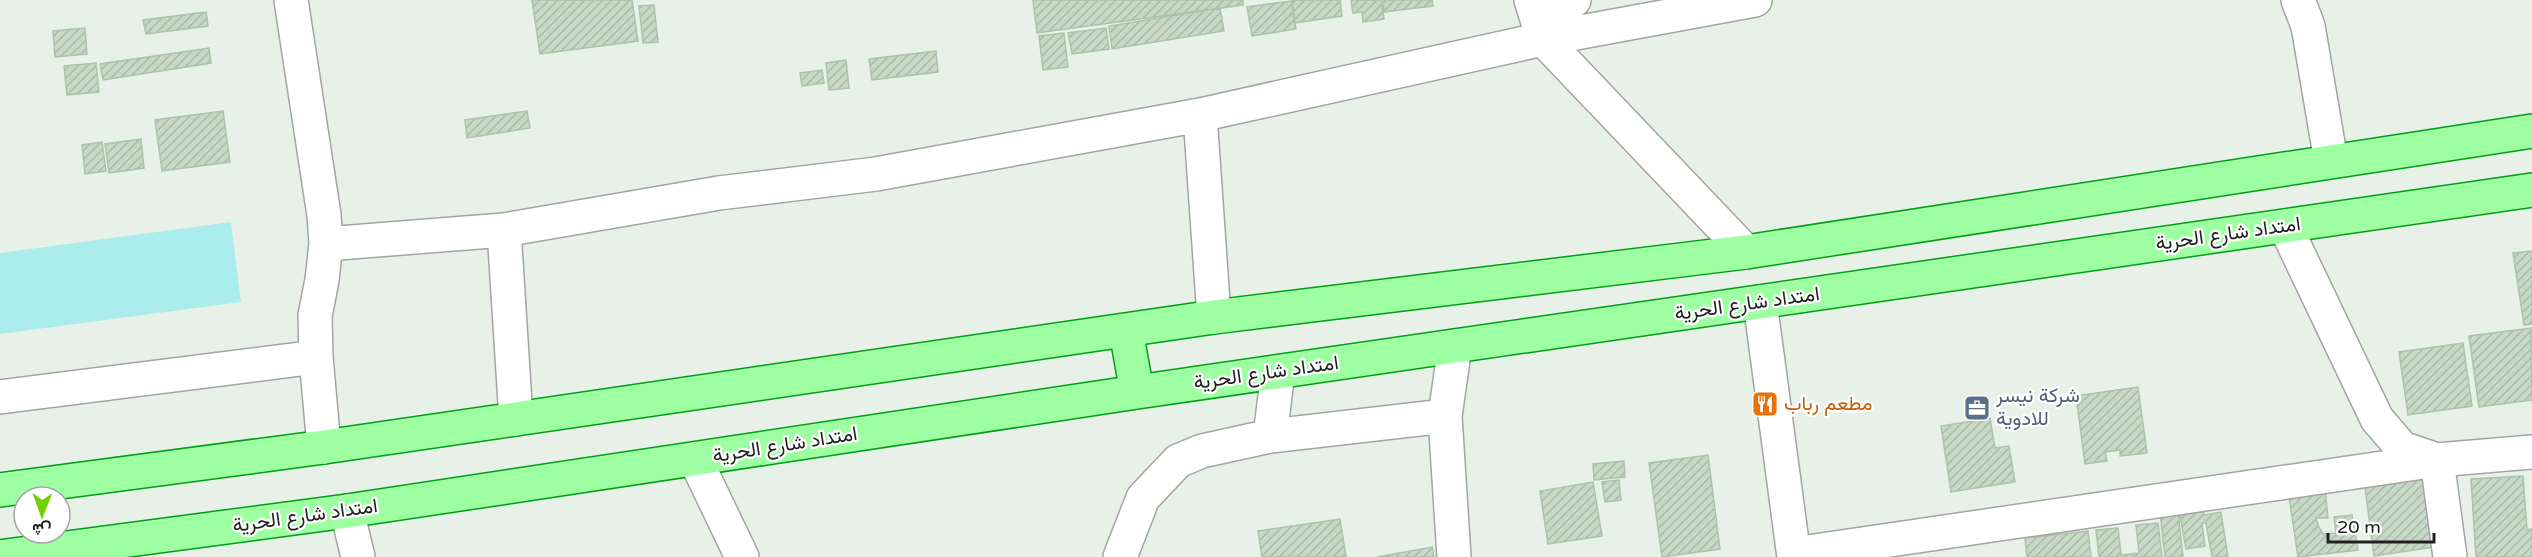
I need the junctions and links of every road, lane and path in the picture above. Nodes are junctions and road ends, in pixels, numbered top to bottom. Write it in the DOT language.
graph roads {
  1 [pos="291,0"];
  2 [pos="1574,0"];
  3 [pos="1755,0"];
  4 [pos="2298,0"];
  5 [pos="1538,22"];
  6 [pos="1200,115"];
  7 [pos="2532,131"];
  8 [pos="2331,161"];
  9 [pos="2532,190"];
  10 [pos="2285,225"];
  11 [pos="504,230"];
  12 [pos="326,244"];
  13 [pos="1746,252"];
  14 [pos="1760,302"];
  15 [pos="1215,318"];
  16 [pos="1126,331"];
  17 [pos="1455,346"];
  18 [pos="316,357"];
  19 [pos="1278,372"];
  20 [pos="1137,392"];
  21 [pos="0,397"];
  22 [pos="1446,416"];
  23 [pos="516,419"];
  24 [pos="1270,436"];
  25 [pos="324,447"];
  26 [pos="2532,452"];
  27 [pos="695,459"];
  28 [pos="2438,460"];
  29 [pos="0,490"];
  30 [pos="347,511"];
  31 [pos="1794,556"];
  32 [pos="0,557"];
  33 [pos="358,557"];
  34 [pos="742,557"];
  35 [pos="1120,557"];
  36 [pos="1454,557"];
  37 [pos="2451,557"];
  1 -- 12 [label="street"];
  2 -- 5 [label="street"];
  3 -- 5 [label="street"];
  4 -- 8 [label="street"];
  5 -- 6 [label="street"];
  5 -- 13 [label="street"];
  6 -- 11 [label="street"];
  6 -- 15 [label="street"];
  7 -- 8 [label="main road"];
  8 -- 13 [label="main road"];
  9 -- 10 [label="main road, امتداد شارع الحرية"];
  10 -- 14 [label="main road, امتداد شارع الحرية"];
  10 -- 28 [label="street"];
  11 -- 12 [label="street"];
  11 -- 23 [label="street"];
  12 -- 18 [label="street"];
  13 -- 15 [label="main road"];
  14 -- 17 [label="main road, امتداد شارع الحرية"];
  14 -- 31 [label="street"];
  15 -- 16 [label="main road"];
  16 -- 20 [label="main road"];
  16 -- 23 [label="main road"];
  17 -- 19 [label="main road, امتداد شارع الحرية"];
  17 -- 22 [label="street"];
  18 -- 21 [label="street"];
  18 -- 25 [label="street"];
  19 -- 20 [label="main road, امتداد شارع الحرية"];
  19 -- 24 [label="street"];
  20 -- 27 [label="main road, امتداد شارع الحرية"];
  22 -- 24 [label="street"];
  22 -- 36 [label="street"];
  23 -- 25 [label="main road"];
  24 -- 35 [label="street"];
  25 -- 29 [label="main road"];
  26 -- 28 [label="street"];
  27 -- 30 [label="main road, امتداد شارع الحرية"];
  27 -- 34 [label="street"];
  28 -- 31 [label="street"];
  28 -- 37 [label="street"];
  30 -- 32 [label="main road, امتداد شارع الحرية"];
  30 -- 33 [label="street"];
}
